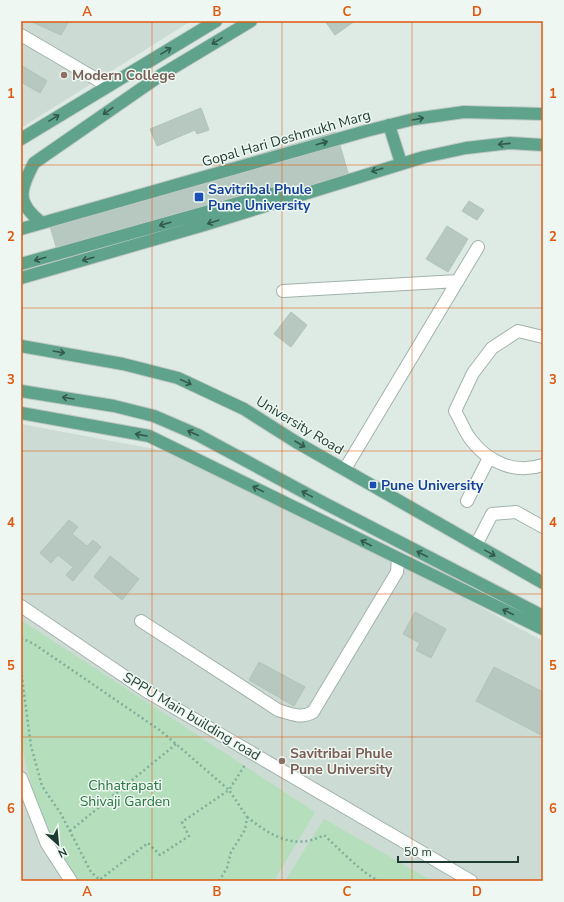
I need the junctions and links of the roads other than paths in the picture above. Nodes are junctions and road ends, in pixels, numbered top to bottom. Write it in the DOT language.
graph roads {
  1 [pos="216,21"];
  2 [pos="251,21"];
  3 [pos="21,35"];
  4 [pos="108,86"];
  5 [pos="543,114"];
  6 [pos="389,125"];
  7 [pos="21,139"];
  8 [pos="543,145"];
  9 [pos="298,150"];
  10 [pos="401,163"];
  11 [pos="315,190"];
  12 [pos="42,223"];
  13 [pos="21,230"];
  14 [pos="21,236"];
  15 [pos="478,247"];
  16 [pos="21,264"];
  17 [pos="21,278"];
  18 [pos="458,281"];
  19 [pos="283,291"];
  20 [pos="543,337"];
  21 [pos="21,346"];
  22 [pos="21,391"];
  23 [pos="21,413"];
  24 [pos="489,458"];
  25 [pos="543,465"];
  26 [pos="345,470"];
  27 [pos="468,502"];
  28 [pos="543,527"];
  29 [pos="476,545"];
  30 [pos="398,559"];
  31 [pos="543,583"];
  32 [pos="21,606"];
  33 [pos="543,616"];
  34 [pos="141,621"];
  35 [pos="543,629"];
  36 [pos="21,778"];
  37 [pos="71,881"];
  38 [pos="471,881"];
  4 -- 1 [label="main road, one-way"];
  2 -- 12 [label="main road, one-way"];
  3 -- 4 [label="street"];
  7 -- 4 [label="main road, one-way"];
  6 -- 5 [label="main road, Gopal Hari Deshmukh Marg, one-way"];
  9 -- 6 [label="main road, Gopal Hari Deshmukh Marg, one-way"];
  6 -- 10 [label="main road"];
  8 -- 10 [label="main road, one-way"];
  9 -- 12 [label="main road, Gopal Hari Deshmukh Marg"];
  9 -- 14 [label="main road"];
  10 -- 11 [label="main road, one-way"];
  11 -- 16 [label="main road, one-way"];
  11 -- 17 [label="main road, one-way"];
  12 -- 13 [label="main road, Gopal Hari Deshmukh Marg"];
  15 -- 18 [label="street"];
  18 -- 19 [label="street"];
  18 -- 26 [label="street"];
  20 -- 24 [label="street"];
  21 -- 26 [label="main road, University Road, one-way"];
  33 -- 22 [label="main road, one-way"];
  30 -- 23 [label="main road, one-way"];
  24 -- 25 [label="street"];
  24 -- 27 [label="street"];
  26 -- 29 [label="main road, University Road"];
  28 -- 29 [label="street"];
  29 -- 31 [label="main road, University Road, one-way"];
  30 -- 34 [label="street"];
  35 -- 30 [label="main road, one-way"];
  32 -- 38 [label="street, SPPU Main building road"];
  36 -- 37 [label="street"];
}
